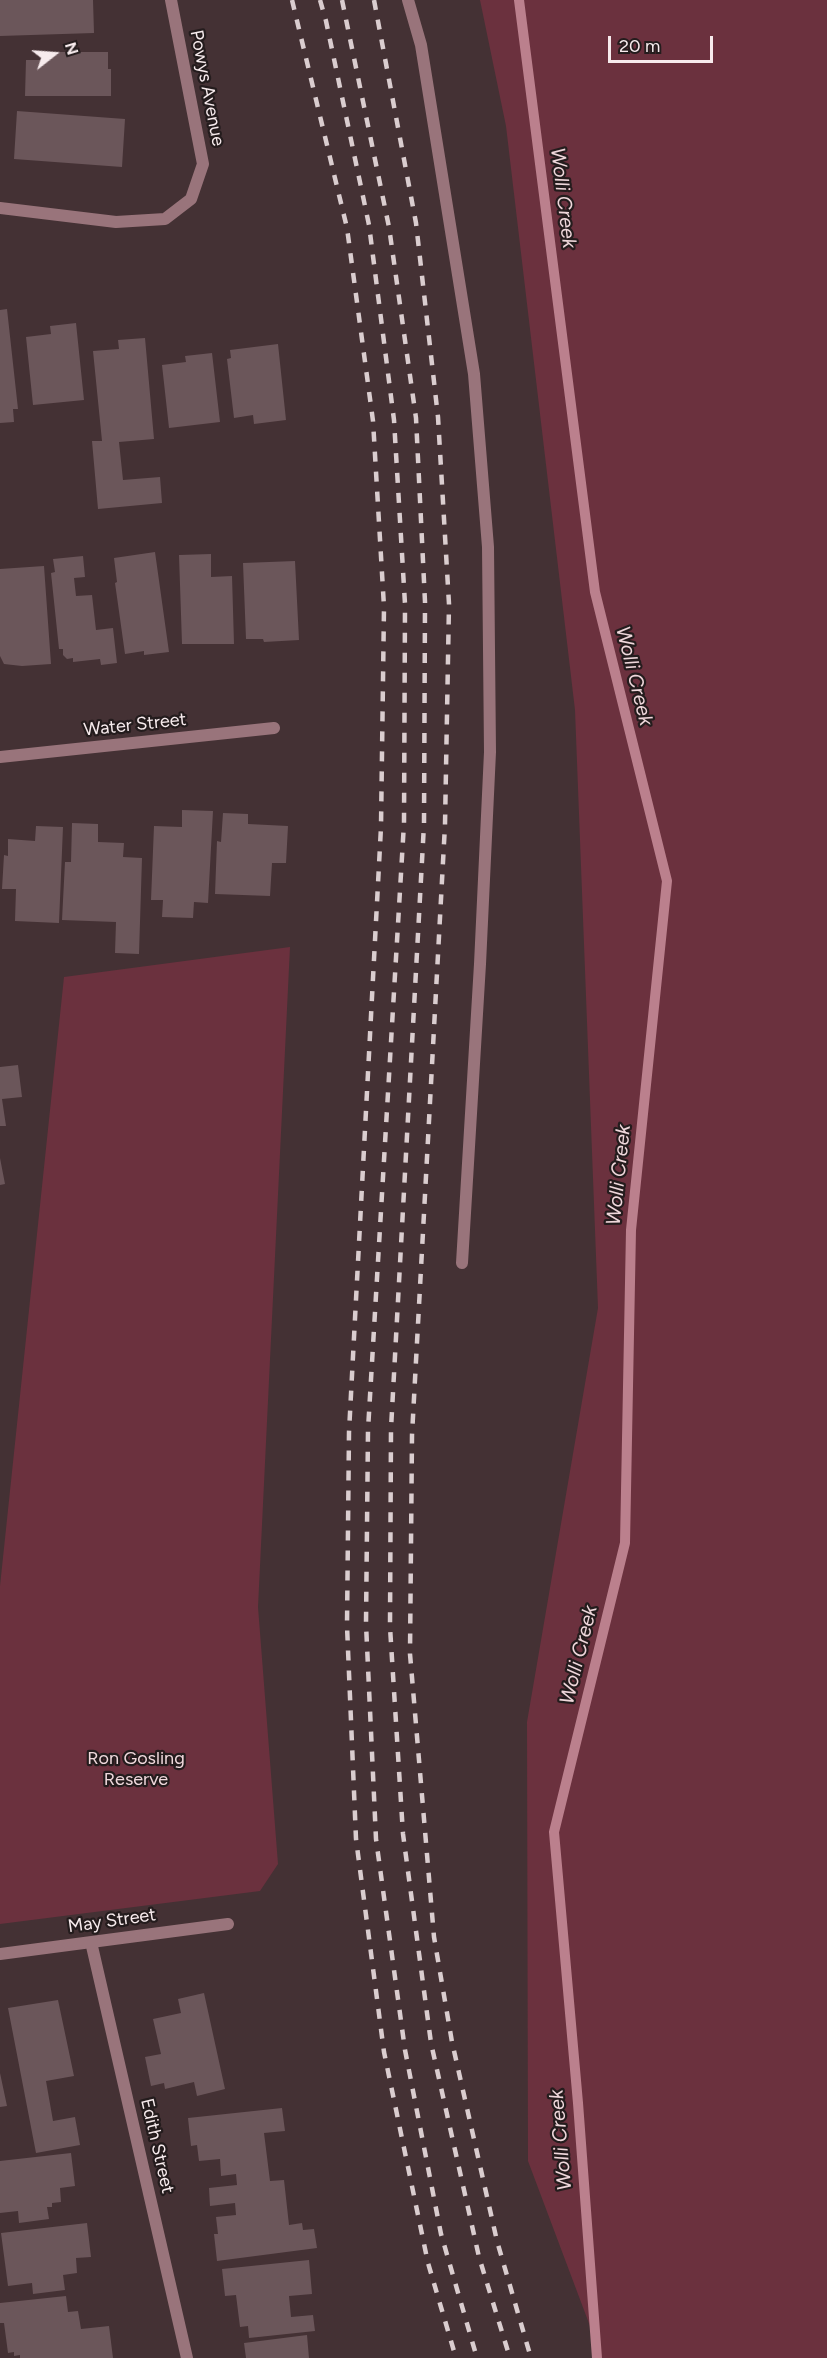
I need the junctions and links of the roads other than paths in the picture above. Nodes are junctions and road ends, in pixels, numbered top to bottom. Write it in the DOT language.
graph roads {
  1 [pos="171,0"];
  2 [pos="408,0"];
  3 [pos="0,208"];
  4 [pos="274,728"];
  5 [pos="0,757"];
  6 [pos="462,1263"];
  7 [pos="228,1924"];
  8 [pos="92,1942"];
  9 [pos="0,1954"];
  10 [pos="187,2358"];
  1 -- 3 [label="street, Powys Avenue"];
  2 -- 6 [label="street"];
  4 -- 5 [label="street, Water Street"];
  7 -- 8 [label="street, May Street"];
  8 -- 9 [label="street, May Street"];
  8 -- 10 [label="street, Edith Street"];
}
